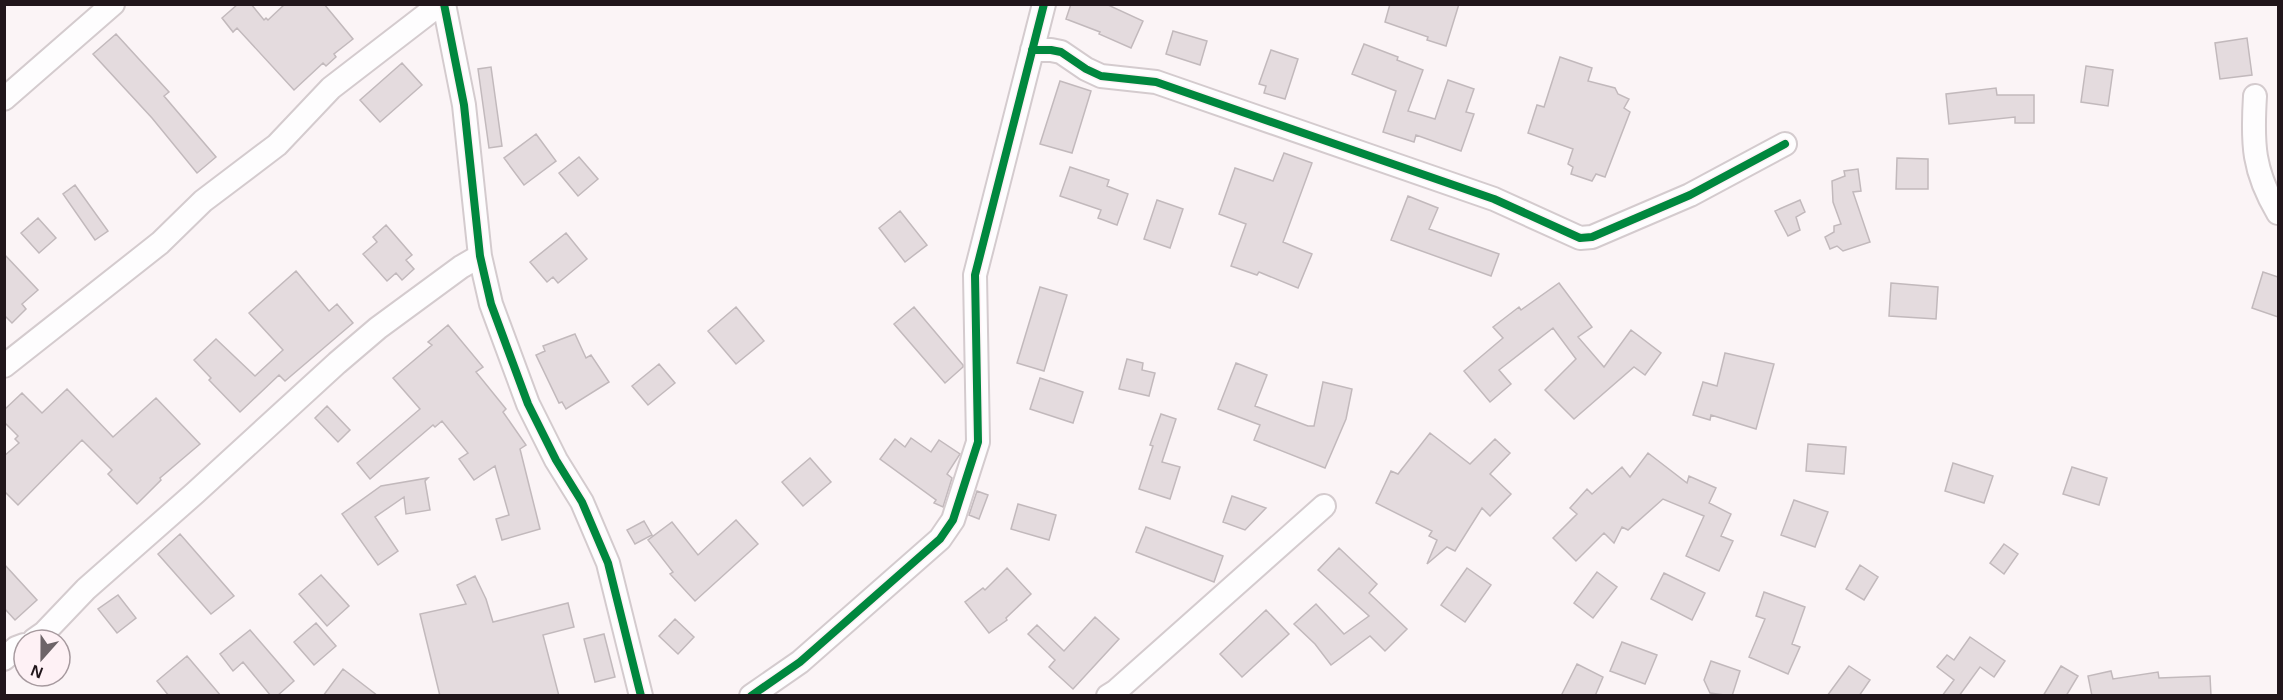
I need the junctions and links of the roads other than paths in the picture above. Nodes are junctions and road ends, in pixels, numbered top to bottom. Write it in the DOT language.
graph roads {
  1 [pos="113,4"];
  2 [pos="442,4"];
  3 [pos="1044,4"];
  4 [pos="1032,50"];
  5 [pos="2255,96"];
  6 [pos="4,99"];
  7 [pos="1785,144"];
  8 [pos="2278,213"];
  9 [pos="480,256"];
  10 [pos="4,366"];
  11 [pos="1324,506"];
  12 [pos="49,628"];
  13 [pos="641,696"];
  14 [pos="751,696"];
  15 [pos="1108,696"];
  1 -- 6 [label="street"];
  2 -- 9 [label="street"];
  2 -- 10 [label="street"];
  3 -- 4 [label="street"];
  4 -- 7 [label="street"];
  4 -- 14 [label="street"];
  5 -- 8 [label="street"];
  9 -- 12 [label="street"];
  9 -- 13 [label="street"];
  11 -- 15 [label="street"];
}
